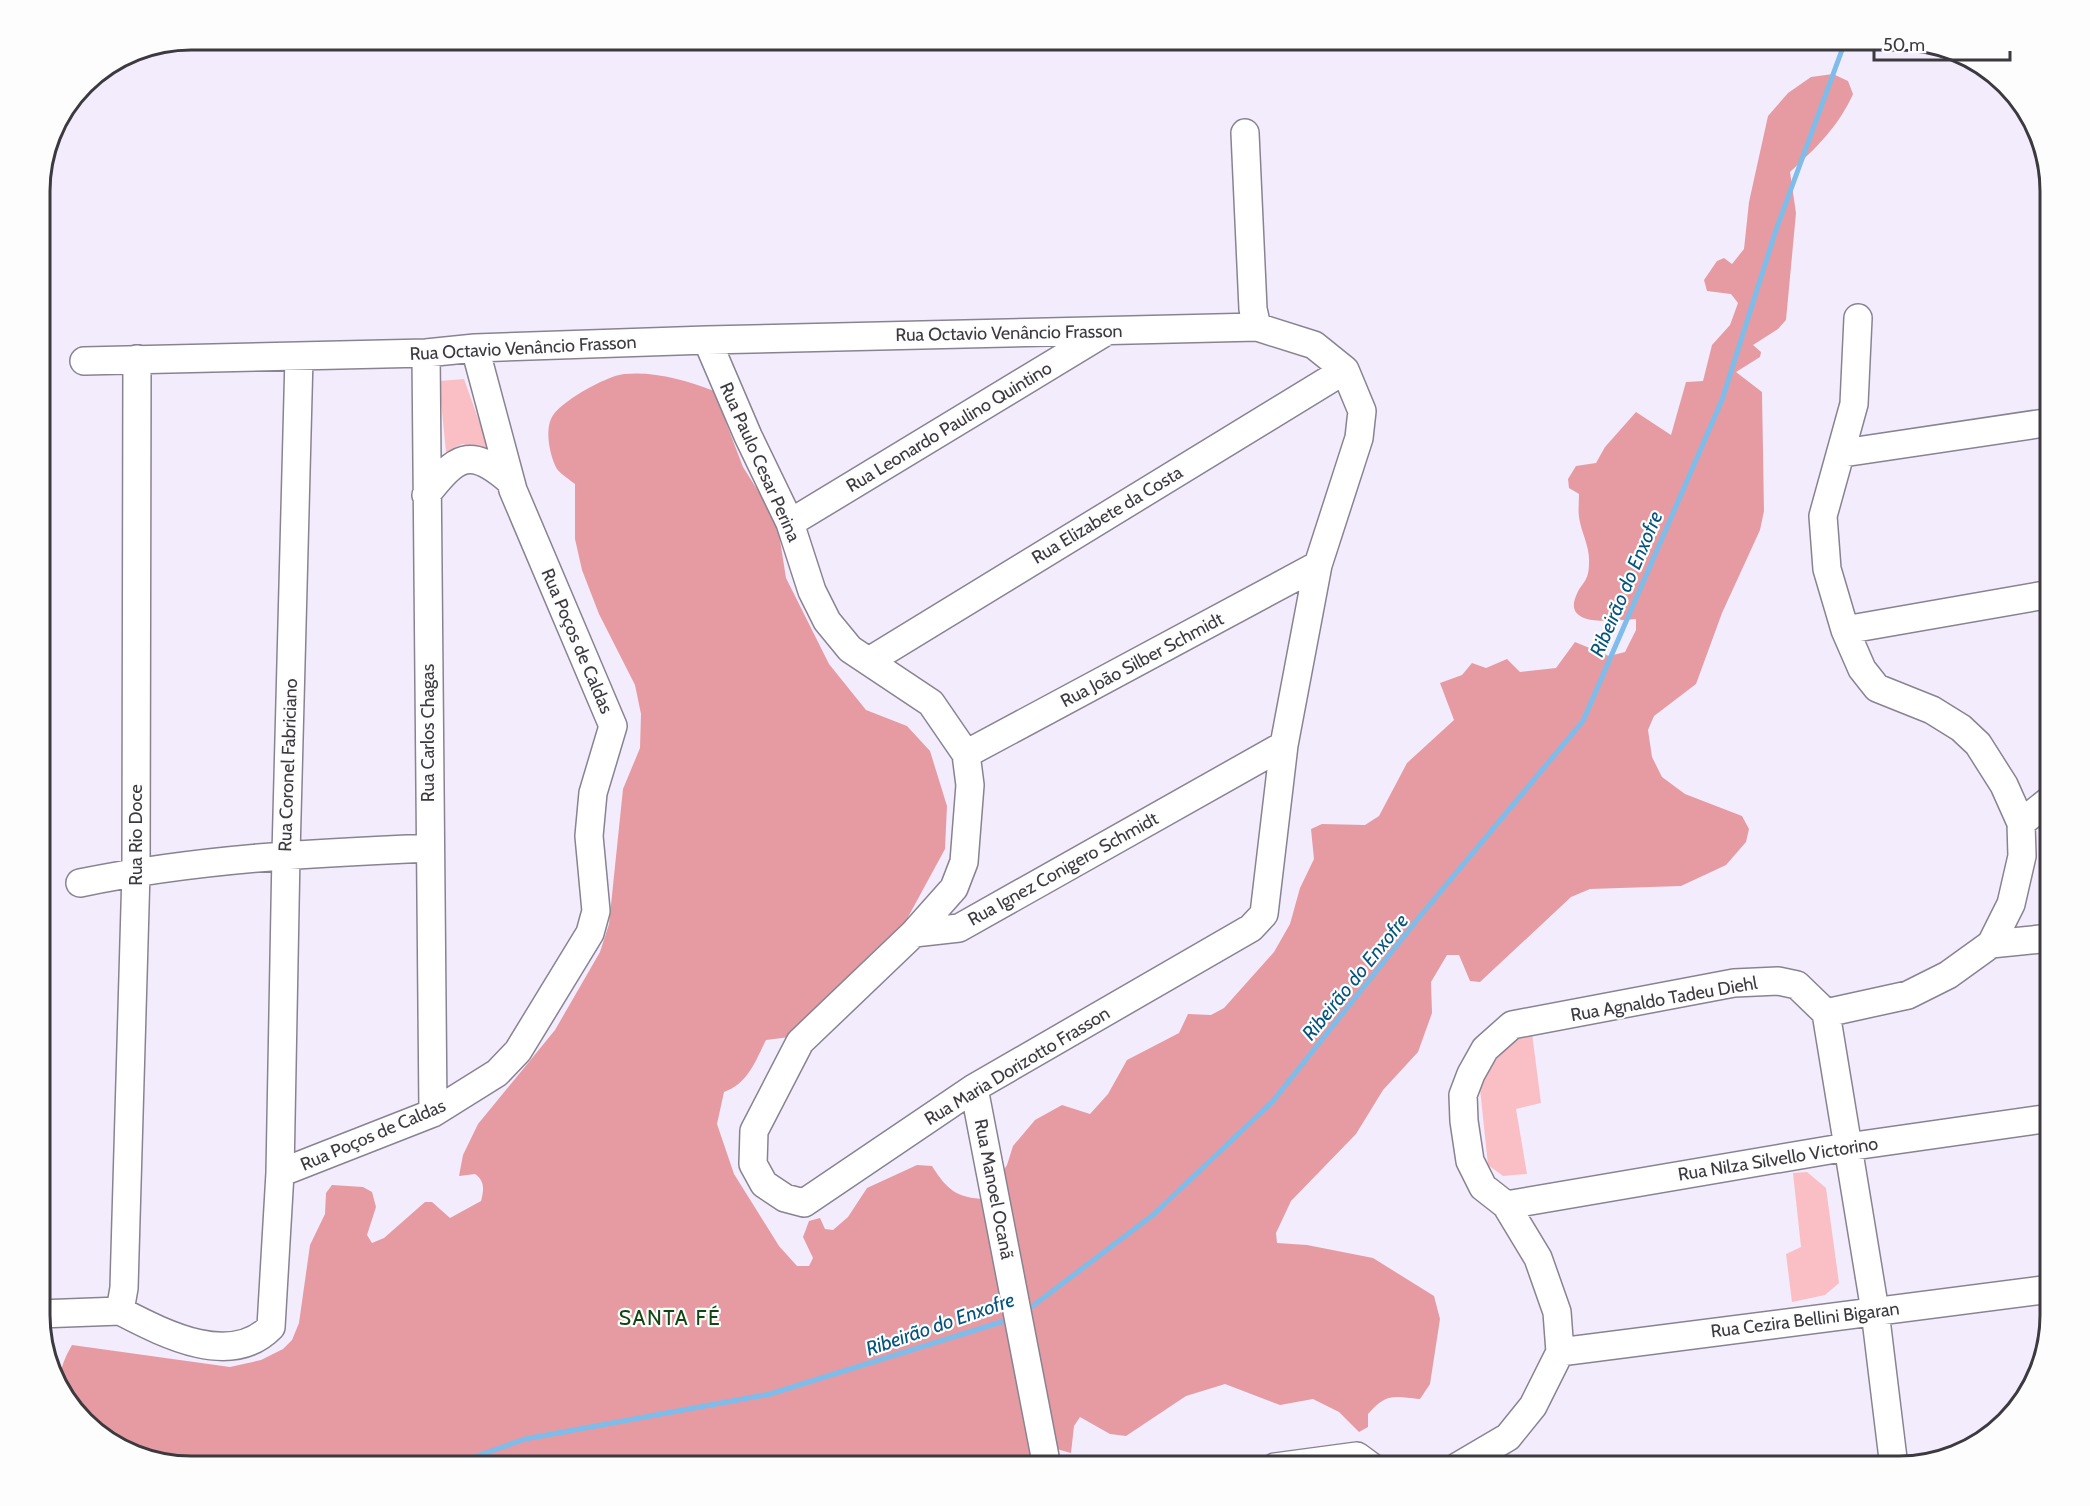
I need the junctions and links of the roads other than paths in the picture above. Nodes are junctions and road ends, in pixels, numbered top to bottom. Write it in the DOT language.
graph roads {
  1 [pos="1245,133"];
  2 [pos="1858,318"];
  3 [pos="1257,327"];
  4 [pos="1108,330"];
  5 [pos="706,340"];
  6 [pos="475,348"];
  7 [pos="426,353"];
  8 [pos="299,357"];
  9 [pos="137,359"];
  10 [pos="84,361"];
  11 [pos="1345,370"];
  12 [pos="2040,424"];
  13 [pos="1842,453"];
  14 [pos="510,481"];
  15 [pos="426,495"];
  16 [pos="790,523"];
  17 [pos="1318,566"];
  18 [pos="2040,596"];
  19 [pos="1845,630"];
  20 [pos="869,661"];
  21 [pos="1284,745"];
  22 [pos="966,754"];
  23 [pos="2040,808"];
  24 [pos="2021,823"];
  25 [pos="429,848"];
  26 [pos="286,854"];
  27 [pos="136,872"];
  28 [pos="80,883"];
  29 [pos="1251,928"];
  30 [pos="914,933"];
  31 [pos="2040,939"];
  32 [pos="1991,944"];
  33 [pos="1826,1012"];
  34 [pos="432,1068"];
  35 [pos="478,1086"];
  36 [pos="974,1088"];
  37 [pos="433,1113"];
  38 [pos="2040,1120"];
  39 [pos="1847,1147"];
  40 [pos="280,1173"];
  41 [pos="1506,1204"];
  42 [pos="2040,1289"];
  43 [pos="120,1311"];
  44 [pos="1875,1311"];
  45 [pos="50,1314"];
  46 [pos="1560,1352"];
  47 [pos="1045,1456"];
  48 [pos="1476,1456"];
  49 [pos="1893,1456"];
  1 -- 3 [label="street"];
  2 -- 13 [label="street"];
  3 -- 4 [label="street, Rua Octavio Venâncio Frasson"];
  3 -- 11 [label="street, Rua Octavio Venâncio Frasson"];
  4 -- 5 [label="street, Rua Octavio Venâncio Frasson"];
  4 -- 16 [label="street, Rua Leonardo Paulino Quintino"];
  5 -- 6 [label="street, Rua Octavio Venâncio Frasson"];
  5 -- 16 [label="street, Rua Paulo Cesar Perina"];
  6 -- 7 [label="street, Rua Octavio Venâncio Frasson"];
  6 -- 14 [label="street, Rua Poços de Caldas"];
  7 -- 8 [label="street, Rua Octavio Venâncio Frasson"];
  7 -- 15 [label="street, Rua Carlos Chagas"];
  8 -- 9 [label="street, Rua Octavio Venâncio Frasson"];
  8 -- 26 [label="street, Rua Coronel Fabriciano"];
  9 -- 10 [label="street, Rua Octavio Venâncio Frasson"];
  9 -- 27 [label="street, Rua Rio Doce"];
  11 -- 17 [label="street, Rua Octavio Venâncio Frasson"];
  11 -- 20 [label="street, Rua Elizabete da Costa"];
  12 -- 13 [label="street"];
  13 -- 19 [label="street"];
  14 -- 15 [label="street"];
  14 -- 35 [label="street, Rua Poços de Caldas"];
  15 -- 25 [label="street, Rua Carlos Chagas"];
  16 -- 20 [label="street, Rua Paulo Cesar Perina"];
  17 -- 21 [label="street, Rua Octavio Venâncio Frasson"];
  17 -- 22 [label="street, Rua João Silber Schmidt"];
  18 -- 19 [label="street"];
  19 -- 24 [label="street"];
  20 -- 22 [label="street, Rua Paulo Cesar Perina"];
  21 -- 29 [label="street, Rua Octavio Venâncio Frasson"];
  21 -- 30 [label="street, Rua Ignez Conigero Schmidt"];
  22 -- 30 [label="street, Rua Paulo Cesar Perina"];
  23 -- 24 [label="street"];
  24 -- 32 [label="street"];
  25 -- 26 [label="street"];
  25 -- 34 [label="street, Rua Carlos Chagas"];
  26 -- 27 [label="street"];
  26 -- 40 [label="street, Rua Coronel Fabriciano"];
  27 -- 28 [label="street"];
  27 -- 43 [label="street, Rua Rio Doce"];
  29 -- 36 [label="street, Rua Maria Dorizotto Frasson"];
  30 -- 36 [label="street, Rua Maria Dorizotto Frasson"];
  31 -- 32 [label="street"];
  32 -- 33 [label="street"];
  33 -- 39 [label="street"];
  33 -- 41 [label="street, Rua Agnaldo Tadeu Diehl"];
  34 -- 35 [label="street"];
  34 -- 37 [label="street, Rua Carlos Chagas"];
  35 -- 37 [label="street, Rua Poços de Caldas"];
  36 -- 47 [label="street, Rua Manoel Ocanã"];
  37 -- 40 [label="street, Rua Poços de Caldas"];
  38 -- 39 [label="street, Rua Nilza Silvello Victorino"];
  39 -- 41 [label="street, Rua Nilza Silvello Victorino"];
  39 -- 44 [label="street"];
  40 -- 43 [label="street, Rua Poços de Caldas"];
  41 -- 46 [label="street, Rua Agnaldo Tadeu Diehl"];
  42 -- 44 [label="street, Rua Cezira Bellini Bigaran"];
  43 -- 45 [label="street"];
  44 -- 46 [label="street, Rua Cezira Bellini Bigaran"];
  44 -- 49 [label="street"];
  46 -- 48 [label="street"];
}
